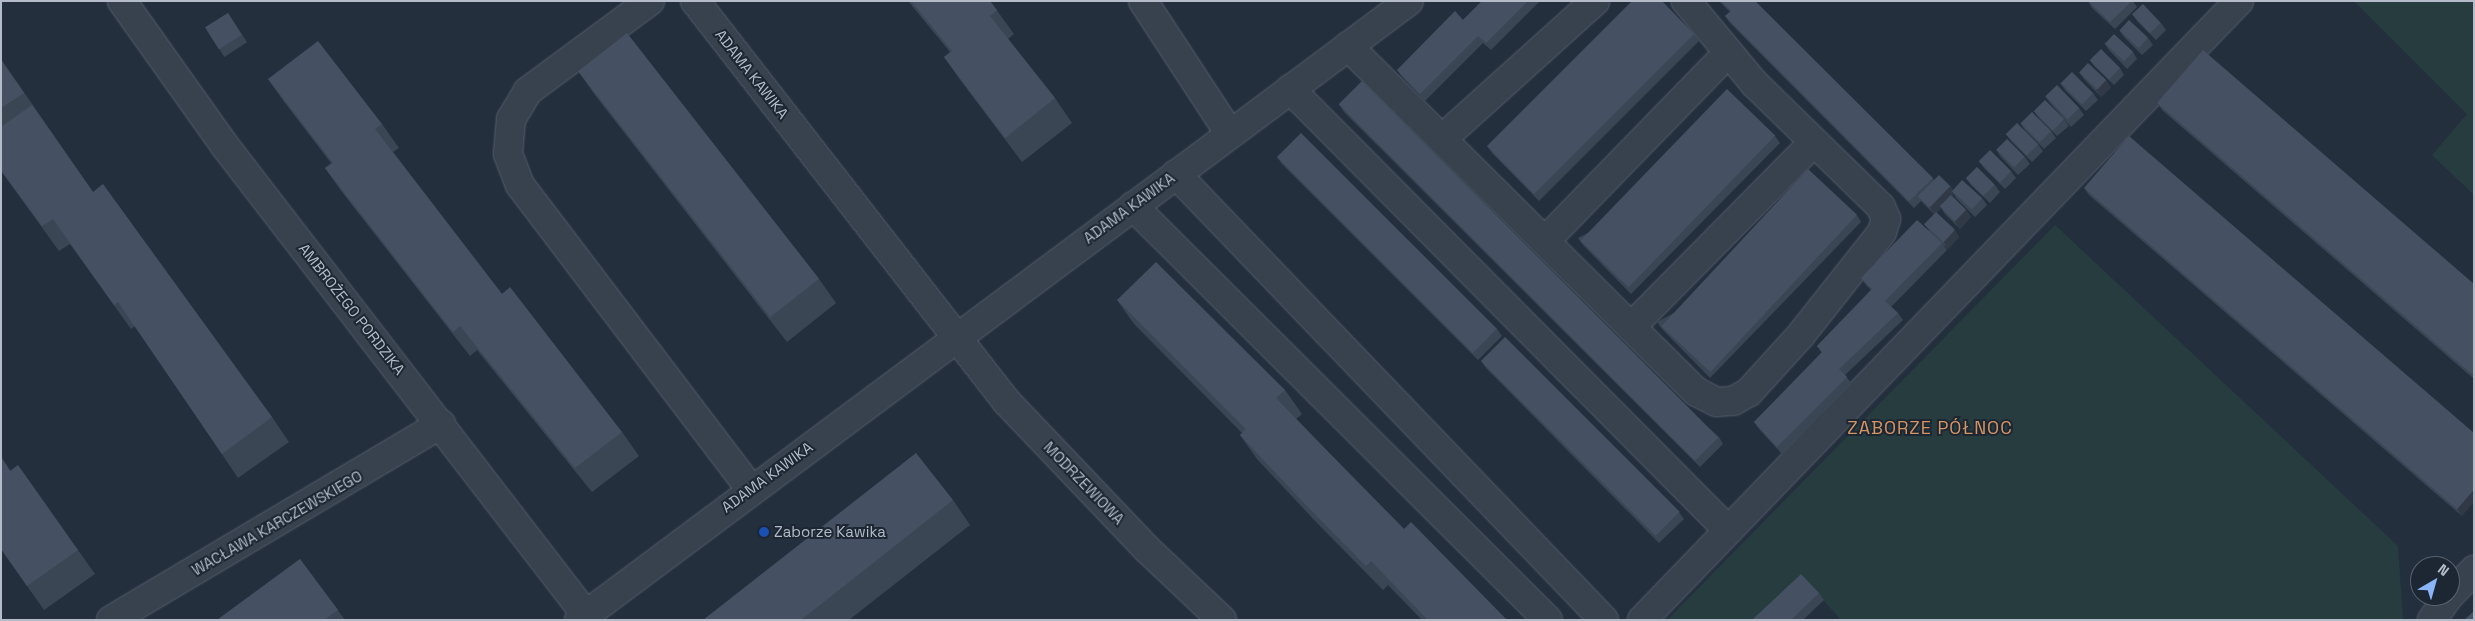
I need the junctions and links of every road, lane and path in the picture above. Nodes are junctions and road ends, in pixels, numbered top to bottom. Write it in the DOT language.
graph roads {
  1 [pos="122,1"];
  2 [pos="650,1"];
  3 [pos="695,1"];
  4 [pos="1143,1"];
  5 [pos="1409,1"];
  6 [pos="1596,1"];
  7 [pos="1686,1"];
  8 [pos="2240,1"];
  9 [pos="1348,46"];
  10 [pos="1728,53"];
  11 [pos="1290,89"];
  12 [pos="1230,134"];
  13 [pos="1442,139"];
  14 [pos="1813,144"];
  15 [pos="1176,174"];
  16 [pos="1133,206"];
  17 [pos="1545,241"];
  18 [pos="1631,328"];
  19 [pos="956,337"];
  20 [pos="441,424"];
  21 [pos="751,489"];
  22 [pos="1728,530"];
  23 [pos="2474,570"];
  24 [pos="2460,585"];
  25 [pos="2442,606"];
  26 [pos="585,618"];
  27 [pos="111,620"];
  28 [pos="1222,620"];
  29 [pos="1548,620"];
  30 [pos="1604,620"];
  31 [pos="1642,620"];
  32 [pos="2432,620"];
  1 -- 20 [label="street, AMBROŻEGO PORDZIKA"];
  2 -- 21 [label="street"];
  3 -- 19 [label="street, ADAMA KAWIKA"];
  4 -- 12 [label="street"];
  5 -- 9 [label="street, ADAMA KAWIKA"];
  6 -- 13 [label="street"];
  7 -- 10 [label="street"];
  8 -- 22 [label="street"];
  9 -- 11 [label="street, ADAMA KAWIKA"];
  9 -- 13 [label="street"];
  10 -- 14 [label="street"];
  10 -- 17 [label="street"];
  11 -- 12 [label="street, ADAMA KAWIKA"];
  11 -- 22 [label="street"];
  12 -- 15 [label="street, ADAMA KAWIKA"];
  13 -- 17 [label="street"];
  14 -- 18 [label="street"];
  14 -- 18 [label="street"];
  15 -- 16 [label="street, ADAMA KAWIKA"];
  15 -- 30 [label="street"];
  16 -- 19 [label="street, ADAMA KAWIKA"];
  16 -- 29 [label="street"];
  17 -- 18 [label="street"];
  19 -- 21 [label="street, ADAMA KAWIKA"];
  19 -- 28 [label="street, MODRZEWIOWA"];
  20 -- 26 [label="street, AMBROŻEGO PORDZIKA"];
  20 -- 27 [label="street, WACŁAWA KARCZEWSKIEGO"];
  21 -- 26 [label="street, ADAMA KAWIKA"];
  22 -- 31 [label="street"];
  23 -- 24 [label="street"];
  25 -- 32 [label="street"];
}
